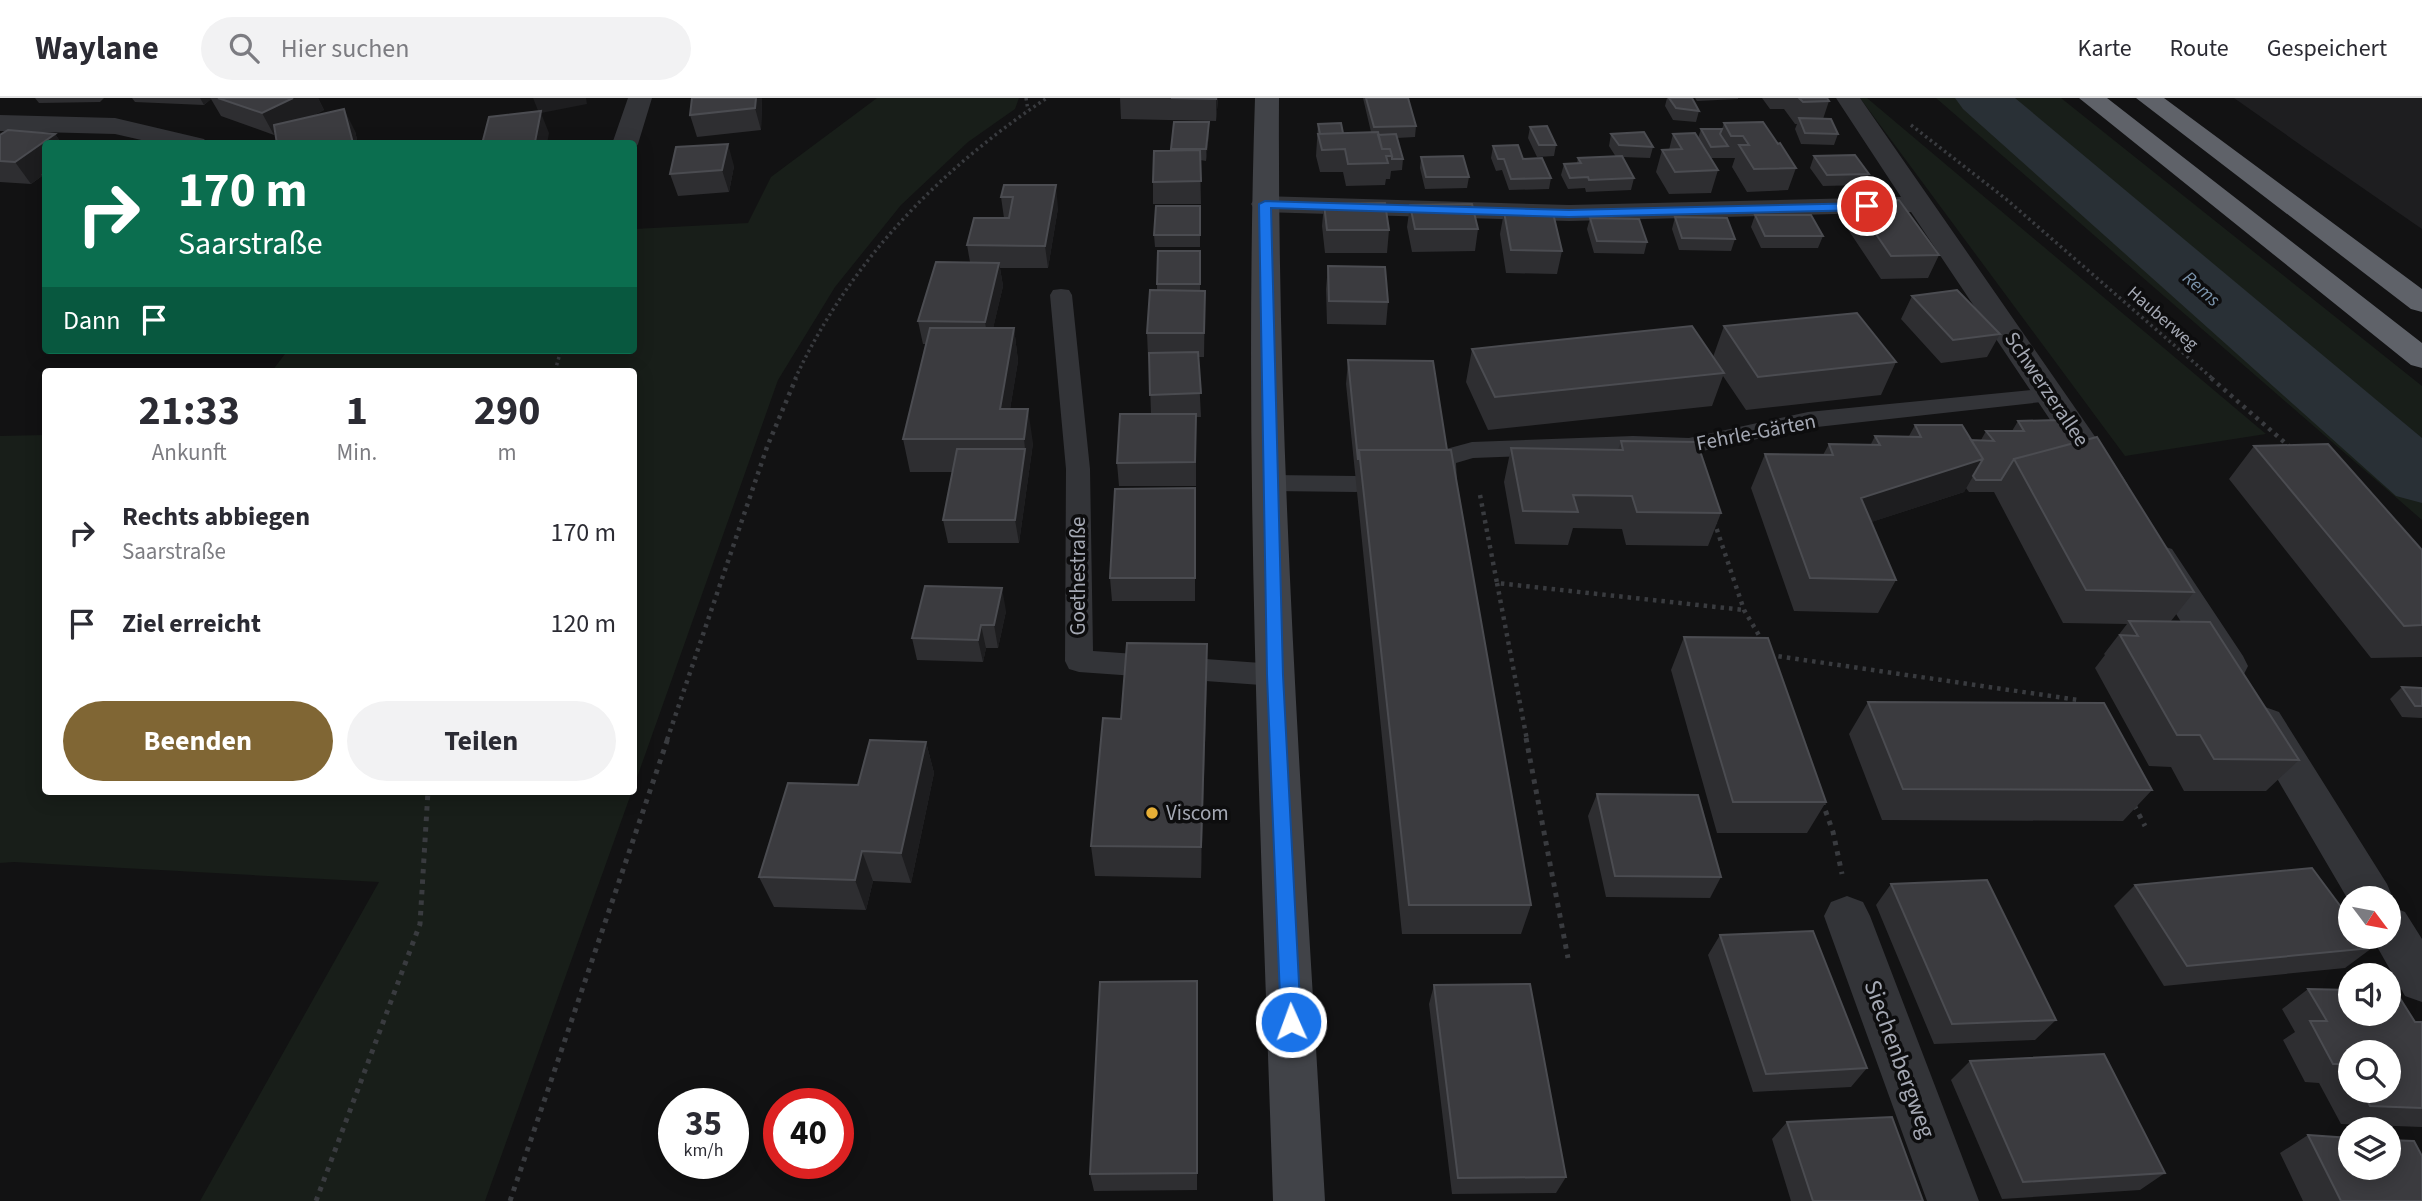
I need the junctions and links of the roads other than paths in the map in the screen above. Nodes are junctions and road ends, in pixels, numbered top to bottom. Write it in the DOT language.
graph roads {
  1 [pos="640,98"];
  2 [pos="1267,98"];
  3 [pos="1848,98"];
  4 [pos="2091,98"];
  5 [pos="2148,98"];
  6 [pos="0,123"];
  7 [pos="177,140"];
  8 [pos="626,140"];
  9 [pos="1265,204"];
  10 [pos="1921,205"];
  11 [pos="1060,295"];
  12 [pos="2422,303"];
  13 [pos="2422,358"];
  14 [pos="2052,395"];
  15 [pos="1445,483"];
  16 [pos="1272,484"];
  17 [pos="1356,484"];
  18 [pos="1275,675"];
  19 [pos="2364,886"];
  20 [pos="1847,916"];
  21 [pos="2401,946"];
  22 [pos="2422,981"];
  23 [pos="1299,1201"];
  24 [pos="1953,1201"];
  1 -- 8 [label="street"];
  2 -- 9 [label="street"];
  3 -- 10 [label="street, Schwerzerallee"];
  4 -- 13 [label="highway"];
  5 -- 12 [label="highway"];
  6 -- 7 [label="street"];
  9 -- 10 [label="street"];
  9 -- 16 [label="street"];
  10 -- 14 [label="street, Schwerzerallee"];
  11 -- 18 [label="lane, Goethestraße"];
  14 -- 15 [label="lane, Fehrle-Gärten"];
  14 -- 19 [label="street, Schwerzerallee"];
  16 -- 17 [label="lane"];
  16 -- 18 [label="street"];
  18 -- 23 [label="street"];
  20 -- 24 [label="street, Siechenbergweg"];
  21 -- 22 [label="street"];
}
